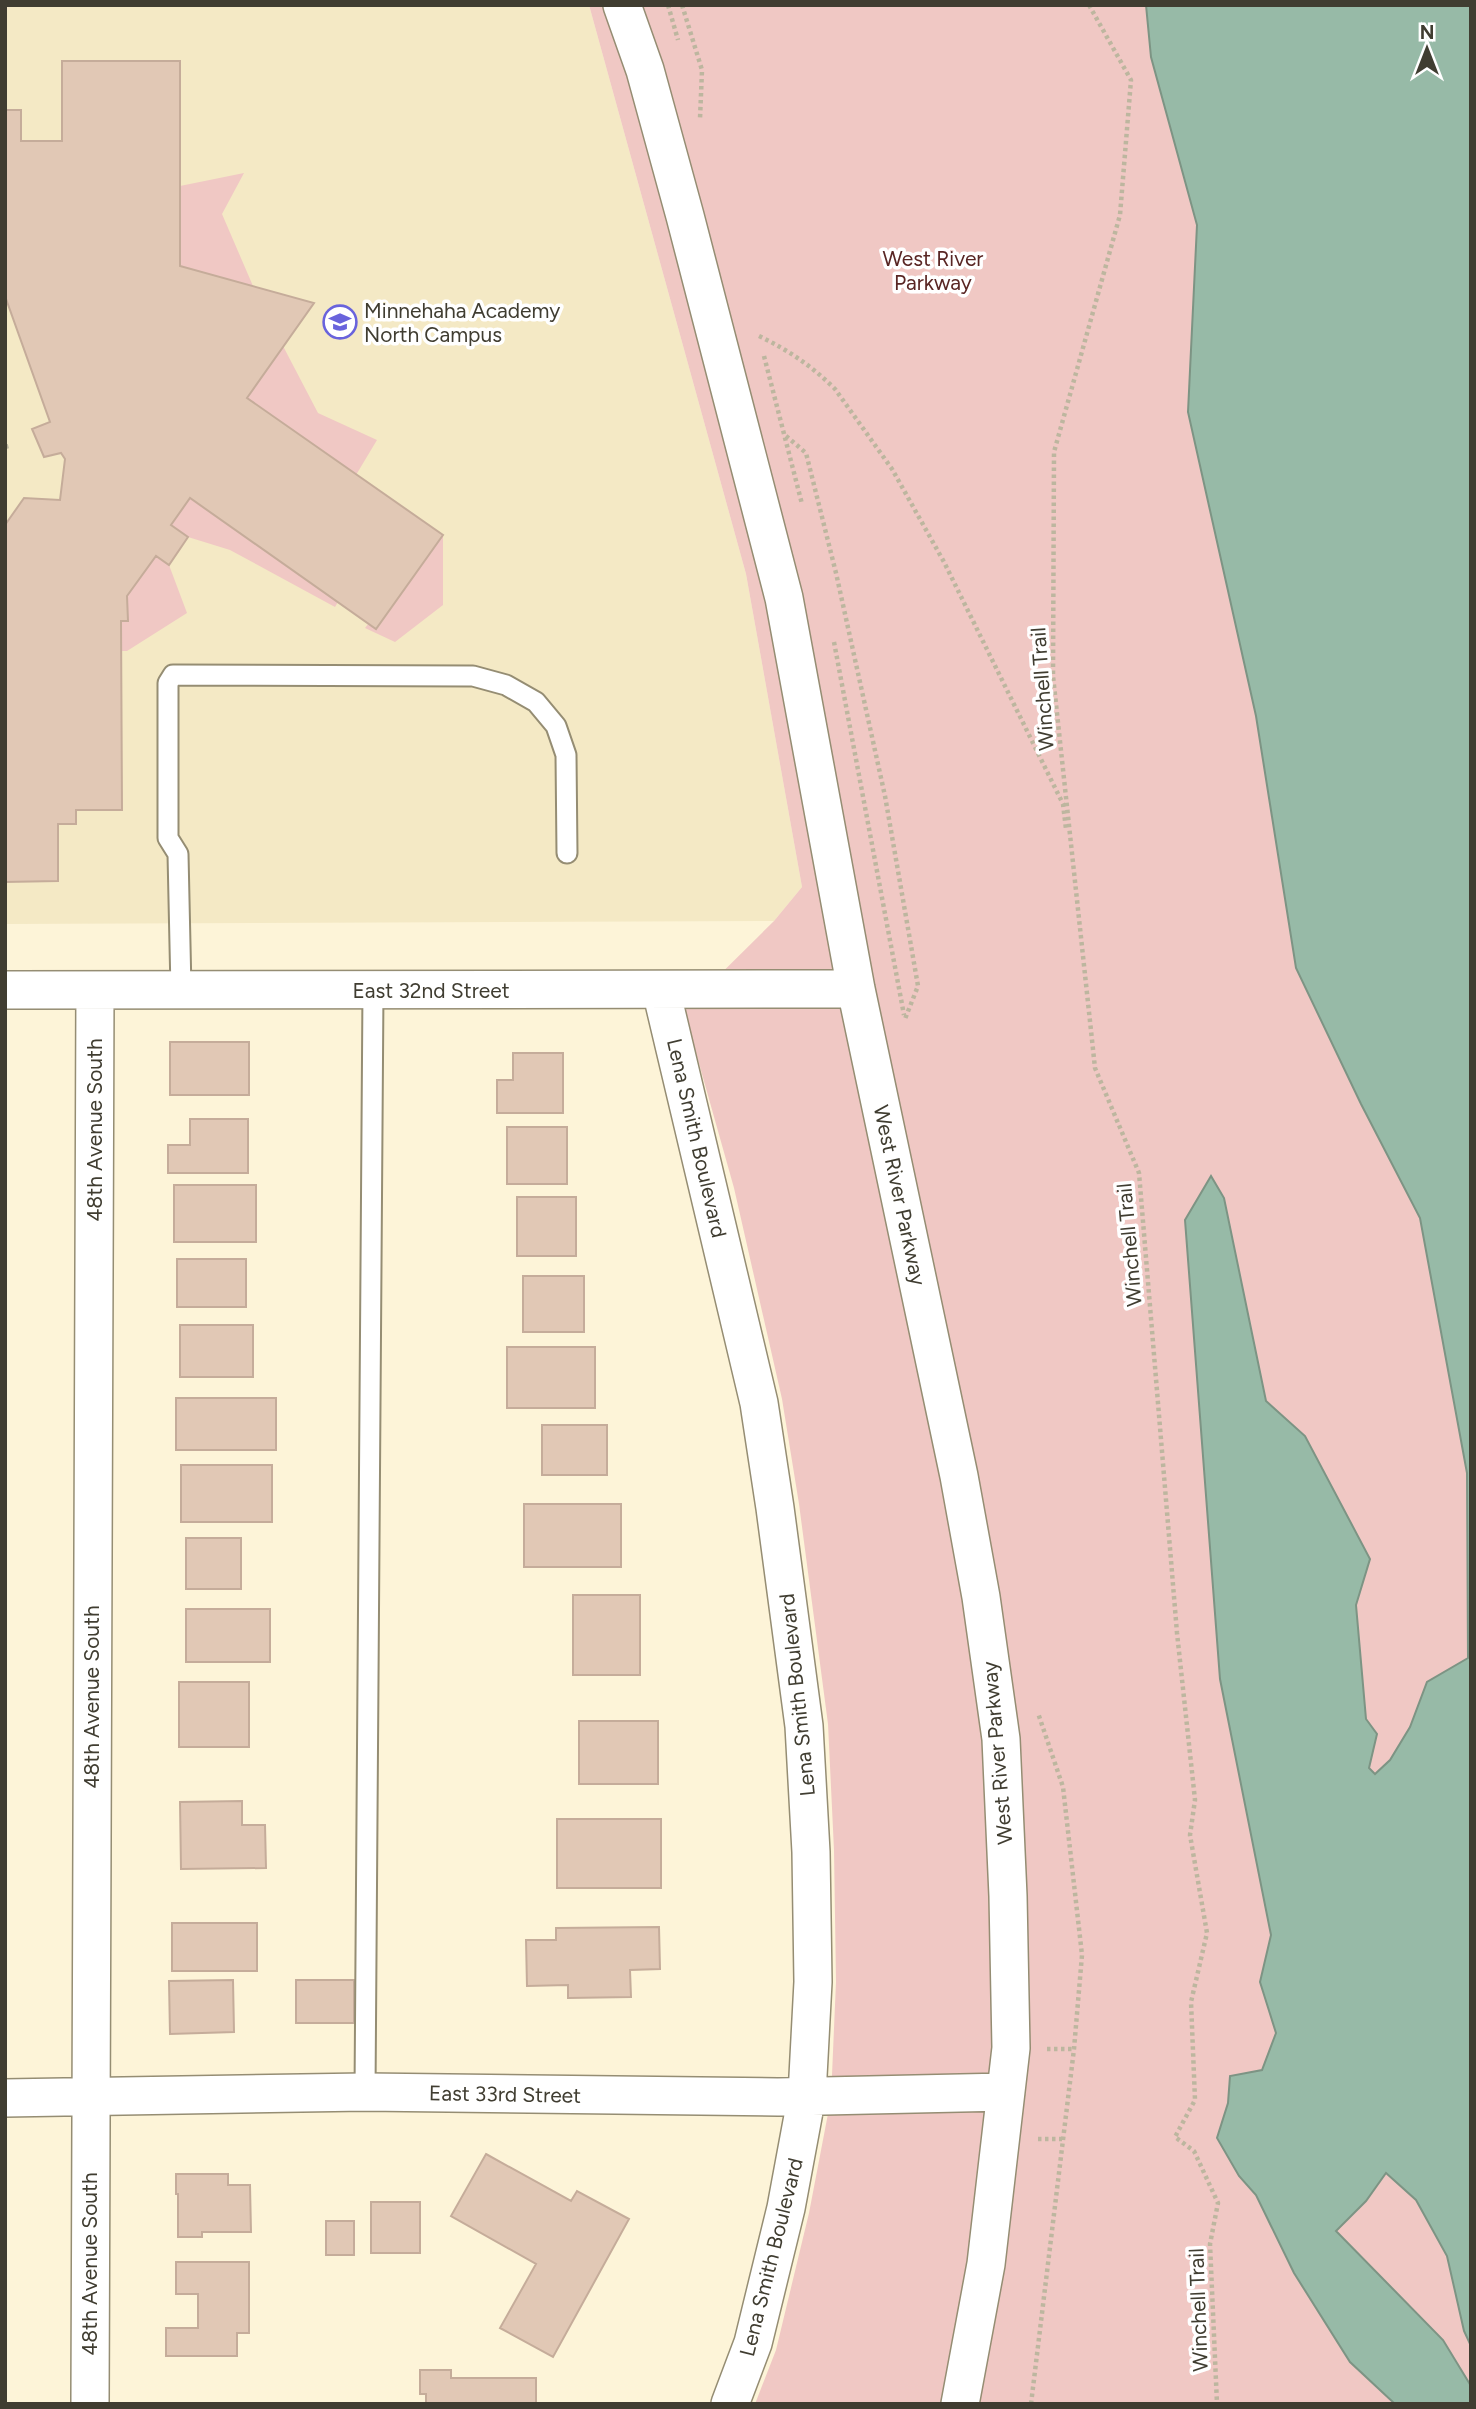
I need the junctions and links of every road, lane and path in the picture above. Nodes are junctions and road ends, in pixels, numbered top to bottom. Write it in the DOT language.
graph roads {
  1 [pos="622,5"];
  2 [pos="682,5"];
  3 [pos="1089,5"];
  4 [pos="700,120"];
  5 [pos="758,335"];
  6 [pos="786,436"];
  7 [pos="567,853"];
  8 [pos="856,989"];
  9 [pos="5,990"];
  10 [pos="94,990"];
  11 [pos="181,990"];
  12 [pos="373,990"];
  13 [pos="661,990"];
  14 [pos="905,1020"];
  15 [pos="1095,1068"];
  16 [pos="1035,1704"];
  17 [pos="1043,2049"];
  18 [pos="1074,2049"];
  19 [pos="365,2092"];
  20 [pos="1006,2092"];
  21 [pos="807,2095"];
  22 [pos="90,2097"];
  23 [pos="5,2098"];
  24 [pos="1038,2139"];
  25 [pos="1062,2139"];
  26 [pos="90,2404"];
  27 [pos="730,2404"];
  28 [pos="960,2404"];
  29 [pos="1031,2404"];
  30 [pos="1217,2404"];
  1 -- 8 [label="street, West River Parkway"];
  2 -- 4 [label="path"];
  3 -- 15 [label="path, Winchell Trail"];
  5 -- 15 [label="path"];
  6 -- 14 [label="path"];
  7 -- 11 [label="lane"];
  8 -- 13 [label="street, East 32nd Street"];
  8 -- 20 [label="street, West River Parkway"];
  9 -- 10 [label="street, East 32nd Street"];
  10 -- 11 [label="street, East 32nd Street"];
  10 -- 22 [label="street, 48th Avenue South"];
  11 -- 12 [label="street, East 32nd Street"];
  12 -- 13 [label="street, East 32nd Street"];
  12 -- 19 [label="lane"];
  13 -- 21 [label="street, Lena Smith Boulevard"];
  15 -- 30 [label="path, Winchell Trail"];
  16 -- 18 [label="path"];
  17 -- 18 [label="path"];
  18 -- 25 [label="path"];
  19 -- 21 [label="street, East 33rd Street"];
  19 -- 22 [label="street, East 33rd Street"];
  20 -- 21 [label="street, East 33rd Street"];
  20 -- 28 [label="street, West River Parkway"];
  21 -- 27 [label="street, Lena Smith Boulevard"];
  22 -- 23 [label="street, East 33rd Street"];
  22 -- 26 [label="street, 48th Avenue South"];
  24 -- 25 [label="path"];
  25 -- 29 [label="path"];
}
